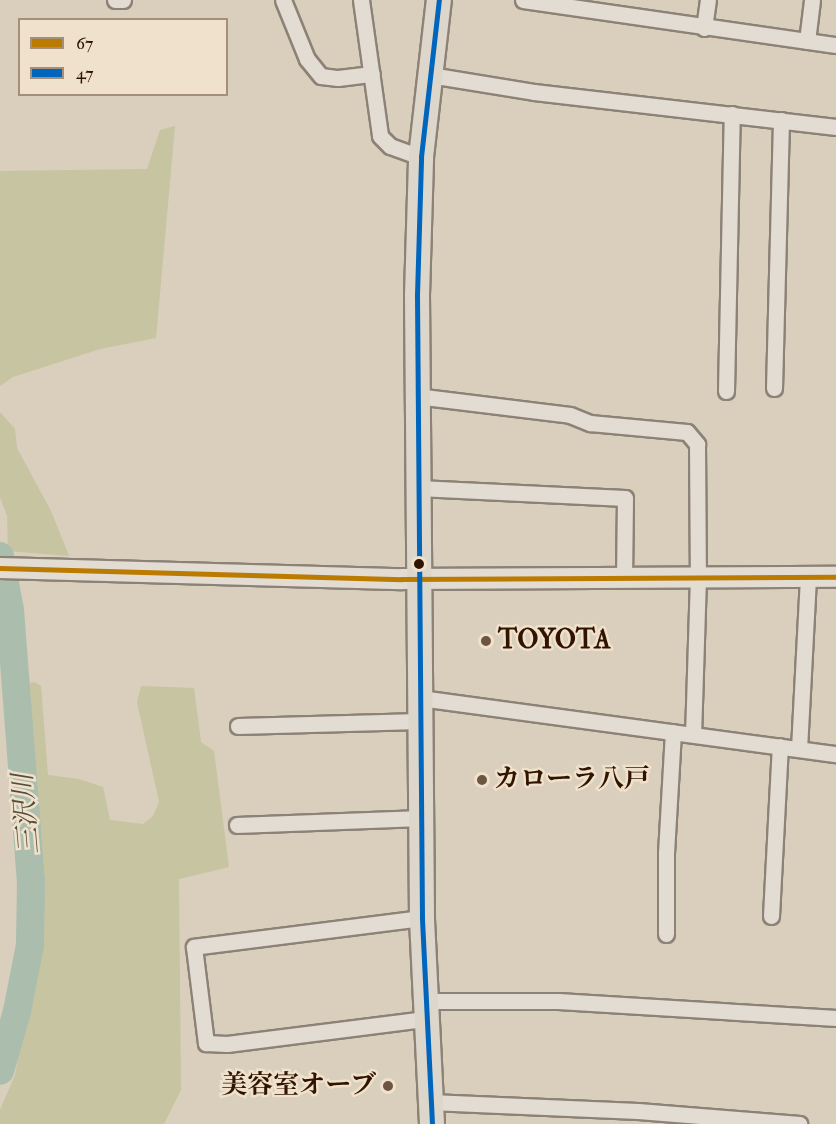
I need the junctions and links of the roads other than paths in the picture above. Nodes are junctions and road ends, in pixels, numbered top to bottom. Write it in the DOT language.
graph roads {
  1 [pos="115,0"];
  2 [pos="123,0"];
  3 [pos="283,0"];
  4 [pos="361,0"];
  5 [pos="439,0"];
  6 [pos="523,0"];
  7 [pos="708,0"];
  8 [pos="812,0"];
  9 [pos="704,28"];
  10 [pos="807,42"];
  11 [pos="836,45"];
  12 [pos="372,74"];
  13 [pos="430,75"];
  14 [pos="732,114"];
  15 [pos="782,120"];
  16 [pos="836,127"];
  17 [pos="421,157"];
  18 [pos="774,388"];
  19 [pos="726,391"];
  20 [pos="416,396"];
  21 [pos="418,488"];
  22 [pos="0,568"];
  23 [pos="419,577"];
  24 [pos="624,577"];
  25 [pos="698,577"];
  26 [pos="808,577"];
  27 [pos="836,577"];
  28 [pos="420,710"];
  29 [pos="238,726"];
  30 [pos="673,732"];
  31 [pos="693,734"];
  32 [pos="780,746"];
  33 [pos="799,749"];
  34 [pos="836,754"];
  35 [pos="421,818"];
  36 [pos="237,825"];
  37 [pos="771,916"];
  38 [pos="422,918"];
  39 [pos="666,934"];
  40 [pos="425,1010"];
  41 [pos="836,1018"];
  42 [pos="431,1113"];
  43 [pos="799,1124"];
  1 -- 2 [label="street"];
  3 -- 12 [label="street"];
  4 -- 12 [label="street"];
  5 -- 13 [label="main road"];
  6 -- 9 [label="street"];
  7 -- 9 [label="street"];
  8 -- 10 [label="street"];
  9 -- 10 [label="street"];
  10 -- 11 [label="street"];
  12 -- 17 [label="street"];
  13 -- 14 [label="street"];
  13 -- 17 [label="main road"];
  14 -- 15 [label="street"];
  14 -- 19 [label="street"];
  15 -- 16 [label="street"];
  15 -- 18 [label="street"];
  17 -- 20 [label="main road"];
  20 -- 21 [label="main road"];
  20 -- 25 [label="street"];
  21 -- 23 [label="main road"];
  21 -- 24 [label="street"];
  22 -- 23 [label="street"];
  23 -- 24 [label="street"];
  23 -- 28 [label="main road"];
  24 -- 25 [label="street"];
  25 -- 26 [label="street"];
  25 -- 31 [label="street"];
  26 -- 27 [label="street"];
  26 -- 33 [label="street"];
  28 -- 29 [label="street"];
  28 -- 30 [label="street"];
  28 -- 35 [label="main road"];
  30 -- 31 [label="street"];
  30 -- 39 [label="street"];
  31 -- 32 [label="street"];
  32 -- 33 [label="street"];
  32 -- 37 [label="street"];
  33 -- 34 [label="street"];
  35 -- 36 [label="street"];
  35 -- 38 [label="main road"];
  38 -- 40 [label="main road"];
  38 -- 40 [label="street"];
  40 -- 41 [label="street"];
  40 -- 42 [label="main road"];
  42 -- 43 [label="street"];
}
